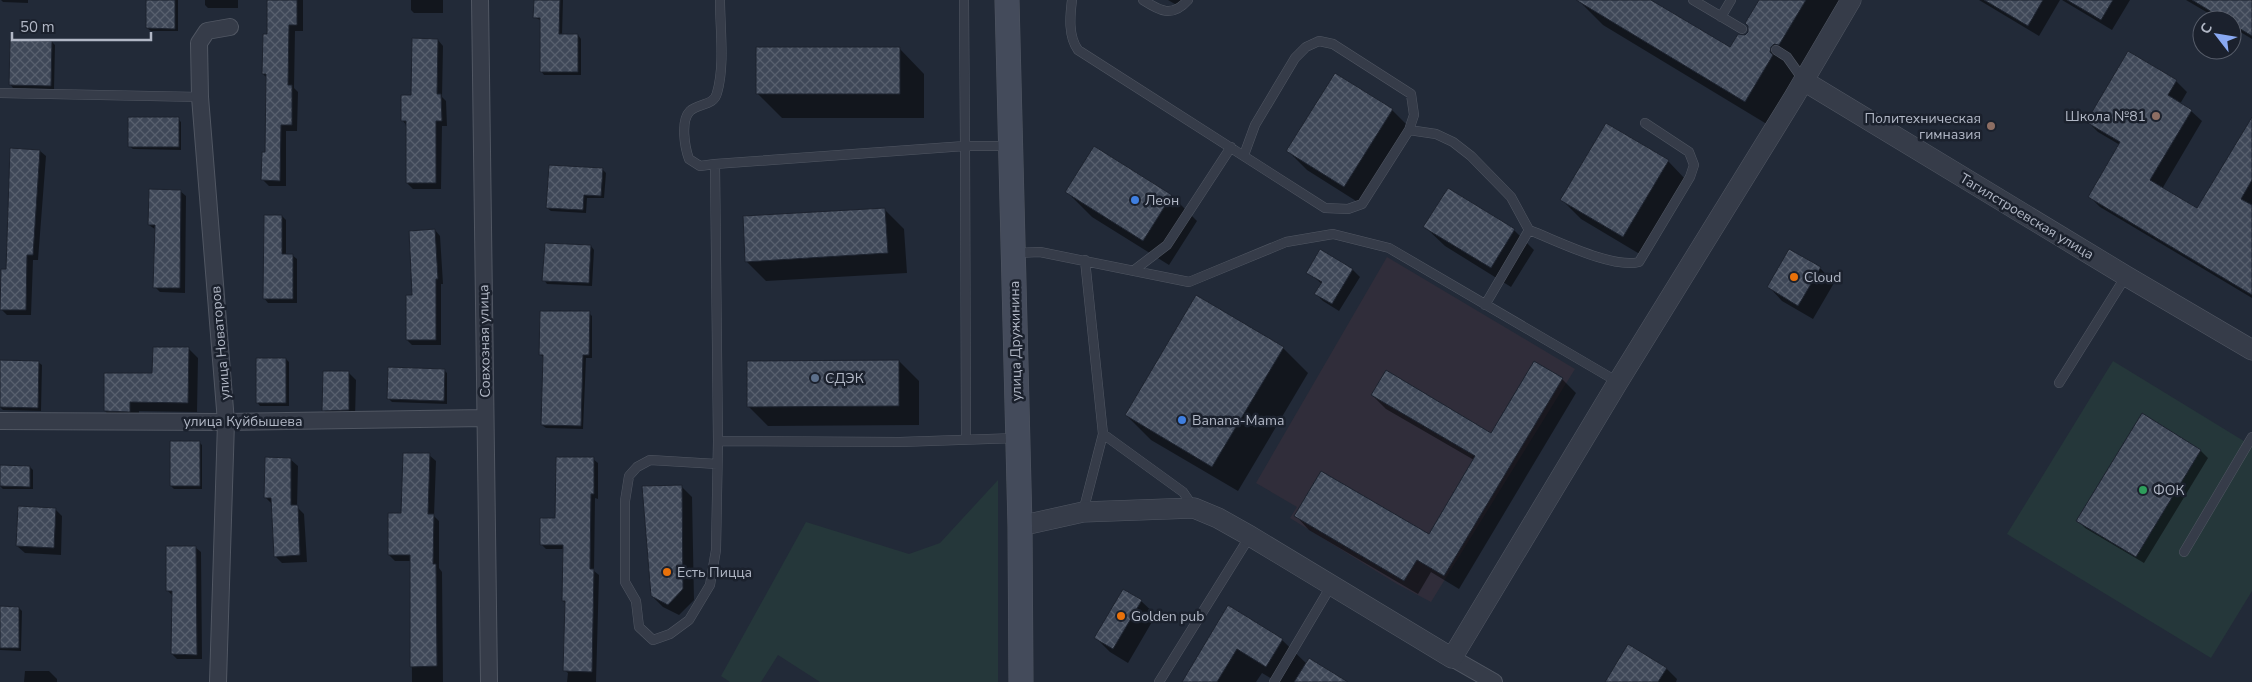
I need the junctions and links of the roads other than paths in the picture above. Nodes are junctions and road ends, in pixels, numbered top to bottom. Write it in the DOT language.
graph roads {
  1 [pos="480,0"];
  2 [pos="720,0"];
  3 [pos="964,0"];
  4 [pos="1008,0"];
  5 [pos="1072,0"];
  6 [pos="1143,0"];
  7 [pos="1188,0"];
  8 [pos="1693,0"];
  9 [pos="1731,0"];
  10 [pos="1851,0"];
  11 [pos="1721,17"];
  12 [pos="230,27"];
  13 [pos="1742,29"];
  14 [pos="1776,50"];
  15 [pos="1804,81"];
  16 [pos="0,93"];
  17 [pos="200,97"];
  18 [pos="1645,123"];
  19 [pos="1409,130"];
  20 [pos="965,146"];
  21 [pos="1010,146"];
  22 [pos="1231,147"];
  23 [pos="1244,155"];
  24 [pos="715,164"];
  25 [pos="1529,230"];
  26 [pos="1012,253"];
  27 [pos="1084,260"];
  28 [pos="1133,271"];
  29 [pos="2126,276"];
  30 [pos="1485,304"];
  31 [pos="2252,350"];
  32 [pos="1618,382"];
  33 [pos="2059,384"];
  34 [pos="485,418"];
  35 [pos="0,421"];
  36 [pos="226,422"];
  37 [pos="1103,434"];
  38 [pos="2252,437"];
  39 [pos="1017,438"];
  40 [pos="966,439"];
  41 [pos="718,441"];
  42 [pos="717,464"];
  43 [pos="1194,508"];
  44 [pos="1083,512"];
  45 [pos="1020,526"];
  46 [pos="1250,536"];
  47 [pos="2184,552"];
  48 [pos="1331,586"];
  49 [pos="1452,658"];
  50 [pos="218,682"];
  51 [pos="489,682"];
  52 [pos="1021,682"];
  53 [pos="1159,682"];
  54 [pos="1274,682"];
  55 [pos="1494,682"];
  1 -- 34 [label="street, Совхозная улица"];
  2 -- 24 [label="lane"];
  3 -- 20 [label="lane"];
  4 -- 21 [label="main road, улица Дружинина"];
  5 -- 22 [label="lane"];
  6 -- 7 [label="lane"];
  8 -- 11 [label="lane"];
  9 -- 11 [label="lane"];
  10 -- 15 [label="street"];
  11 -- 13 [label="lane"];
  12 -- 17 [label="street, улица Новаторов"];
  14 -- 15 [label="lane"];
  15 -- 29 [label="street, Тагилстроевская улица"];
  15 -- 32 [label="street"];
  16 -- 17 [label="lane"];
  17 -- 36 [label="street, улица Новаторов"];
  18 -- 25 [label="lane"];
  19 -- 23 [label="lane"];
  19 -- 23 [label="lane"];
  19 -- 25 [label="lane"];
  20 -- 21 [label="lane"];
  20 -- 24 [label="lane"];
  20 -- 40 [label="lane"];
  21 -- 26 [label="main road, улица Дружинина"];
  22 -- 23 [label="lane"];
  22 -- 28 [label="lane"];
  24 -- 41 [label="lane"];
  25 -- 30 [label="lane"];
  26 -- 27 [label="lane"];
  26 -- 39 [label="main road, улица Дружинина"];
  27 -- 28 [label="lane"];
  27 -- 37 [label="lane"];
  28 -- 30 [label="lane"];
  29 -- 31 [label="street, Тагилстроевская улица"];
  29 -- 33 [label="lane"];
  30 -- 32 [label="lane"];
  32 -- 49 [label="street"];
  34 -- 36 [label="street, улица Куйбышева"];
  34 -- 51 [label="street, Совхозная улица"];
  35 -- 36 [label="street, улица Куйбышева"];
  36 -- 50 [label="street, улица Новаторов"];
  37 -- 43 [label="lane"];
  37 -- 44 [label="lane"];
  38 -- 47 [label="lane"];
  39 -- 40 [label="lane"];
  39 -- 45 [label="main road, улица Дружинина"];
  40 -- 41 [label="lane"];
  41 -- 42 [label="lane"];
  42 -- 42 [label="lane"];
  43 -- 44 [label="street"];
  43 -- 46 [label="street"];
  44 -- 45 [label="street"];
  45 -- 52 [label="main road, улица Дружинина"];
  46 -- 48 [label="street"];
  46 -- 53 [label="lane"];
  48 -- 49 [label="street"];
  48 -- 54 [label="lane"];
  49 -- 55 [label="street"];
}
